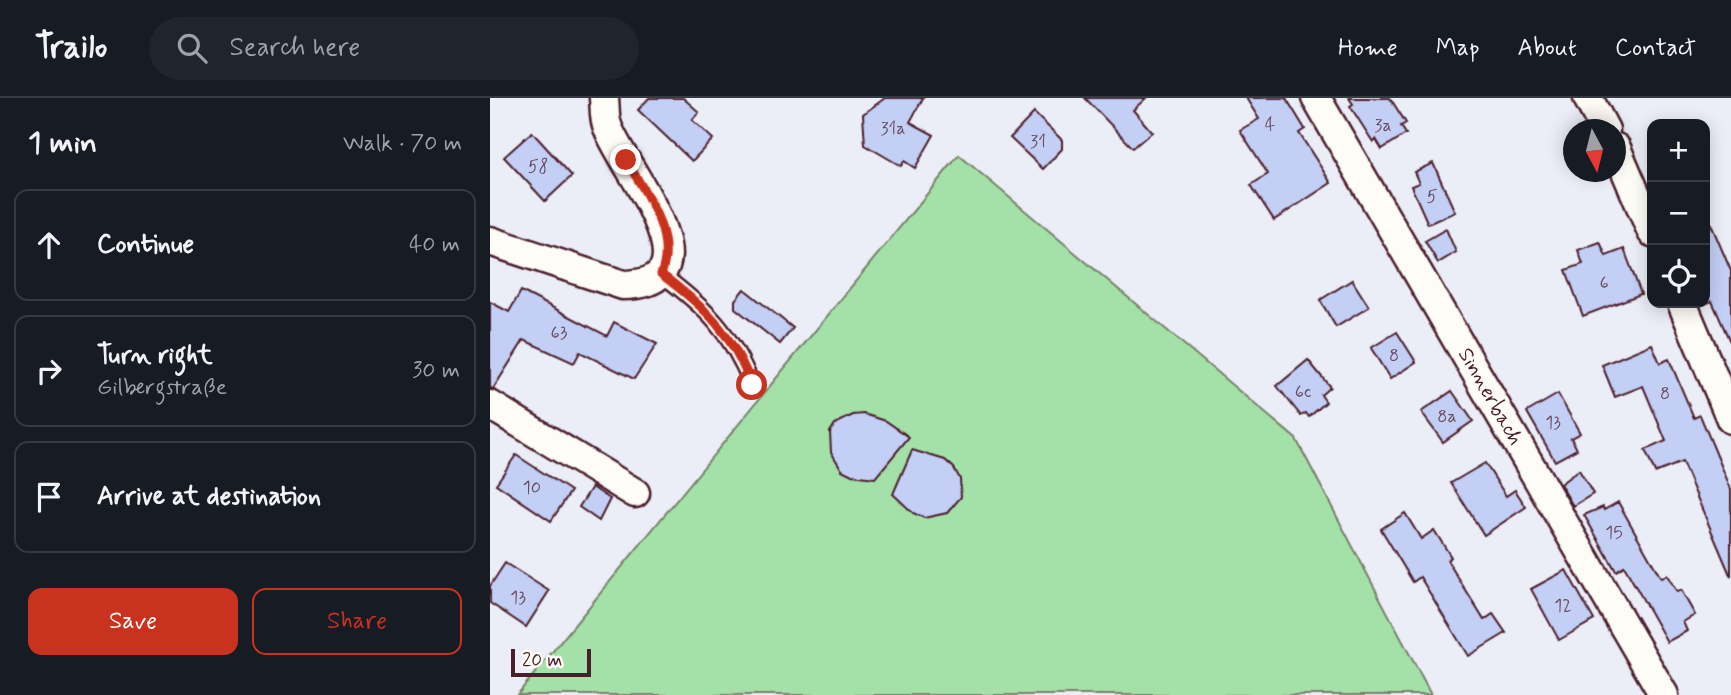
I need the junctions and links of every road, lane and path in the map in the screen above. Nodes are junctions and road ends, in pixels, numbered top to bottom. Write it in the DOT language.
graph roads {
  1 [pos="604,98"];
  2 [pos="1316,98"];
  3 [pos="1588,98"];
  4 [pos="1599,119"];
  5 [pos="1626,173"];
  6 [pos="1647,221"];
  7 [pos="490,223"];
  8 [pos="490,229"];
  9 [pos="490,241"];
  10 [pos="661,274"];
  11 [pos="1684,308"];
  12 [pos="752,385"];
  13 [pos="490,405"];
  14 [pos="1731,419"];
  15 [pos="635,493"];
  16 [pos="1664,695"];
  1 -- 10 [label="street"];
  2 -- 16 [label="street, Sinnerbach"];
  3 -- 4 [label="street"];
  5 -- 6 [label="street"];
  7 -- 8 [label="street"];
  9 -- 10 [label="street"];
  10 -- 12 [label="lane"];
  11 -- 14 [label="street"];
  13 -- 15 [label="street"];
}
